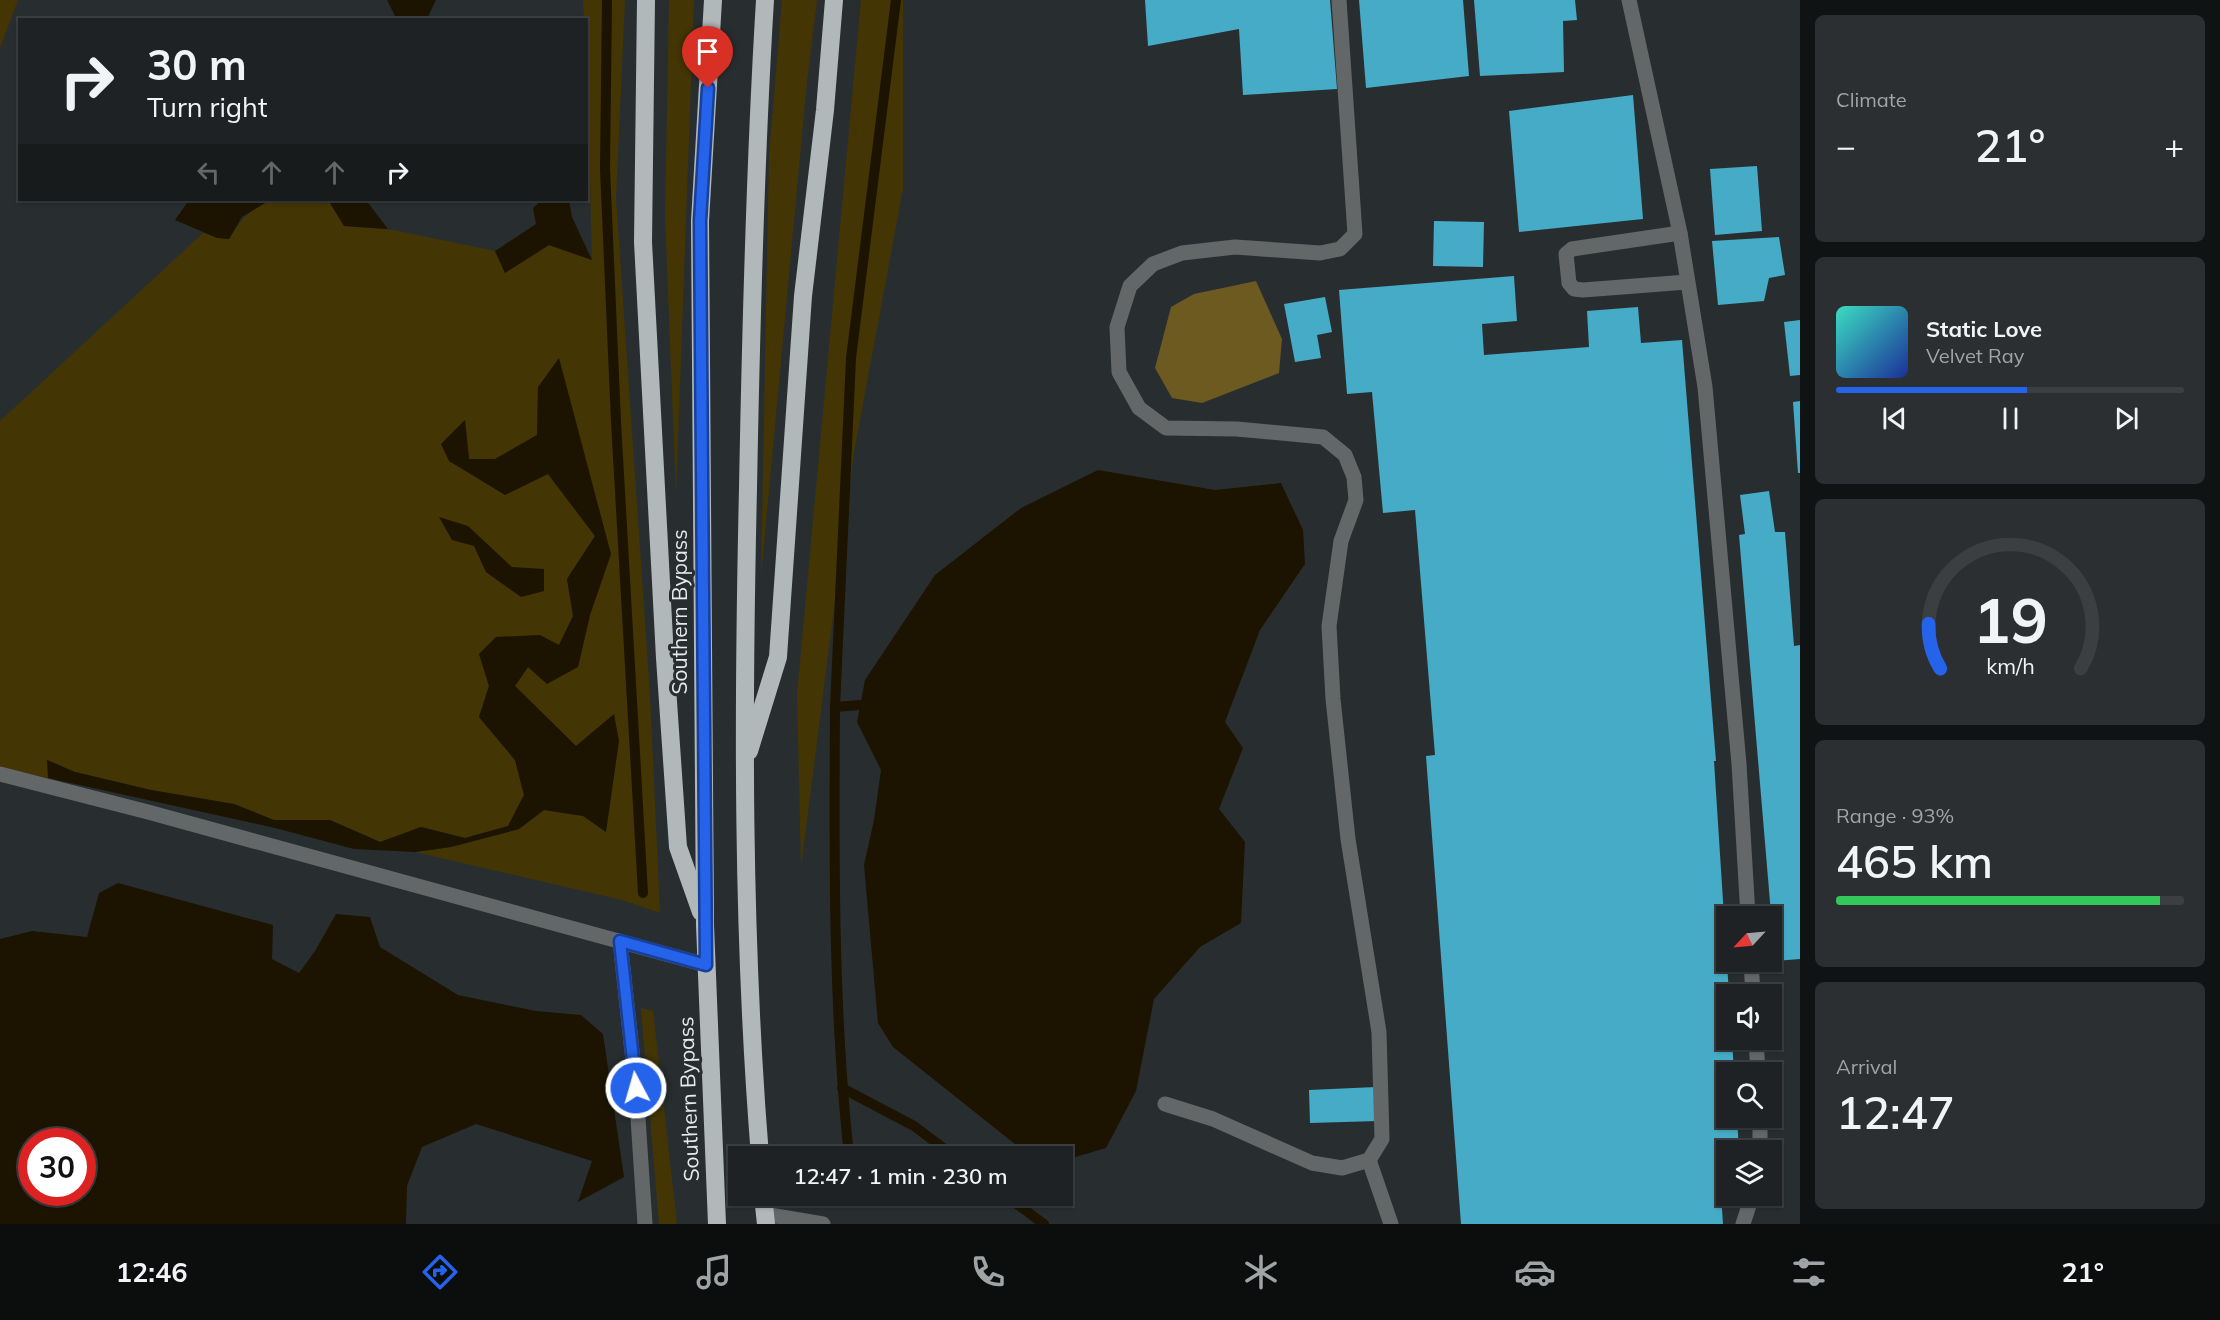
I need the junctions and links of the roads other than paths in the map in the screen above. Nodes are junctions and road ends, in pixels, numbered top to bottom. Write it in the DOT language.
graph roads {
  1 [pos="646,0"];
  2 [pos="713,0"];
  3 [pos="765,0"];
  4 [pos="834,0"];
  5 [pos="1340,0"];
  6 [pos="1629,0"];
  7 [pos="1680,233"];
  8 [pos="1686,282"];
  9 [pos="744,770"];
  10 [pos="0,774"];
  11 [pos="1747,906"];
  12 [pos="705,925"];
  13 [pos="620,941"];
  14 [pos="706,965"];
  15 [pos="1165,1104"];
  16 [pos="759,1146"];
  17 [pos="1369,1160"];
  18 [pos="765,1206"];
  19 [pos="1749,1206"];
  20 [pos="768,1221"];
  21 [pos="645,1224"];
  22 [pos="717,1224"];
  23 [pos="824,1224"];
  24 [pos="1391,1224"];
  25 [pos="1743,1224"];
  1 -- 12 [label="highway"];
  2 -- 12 [label="highway, Southern Bypass"];
  3 -- 9 [label="highway"];
  4 -- 9 [label="highway"];
  5 -- 17 [label="street"];
  6 -- 7 [label="street"];
  7 -- 8 [label="street"];
  7 -- 8 [label="street"];
  8 -- 11 [label="street"];
  9 -- 16 [label="highway"];
  10 -- 13 [label="street"];
  12 -- 14 [label="highway, Southern Bypass"];
  13 -- 14 [label="street"];
  13 -- 21 [label="street"];
  14 -- 22 [label="highway, Southern Bypass"];
  15 -- 17 [label="street"];
  17 -- 24 [label="street"];
  18 -- 20 [label="highway"];
  19 -- 25 [label="street"];
  20 -- 23 [label="street"];
}
